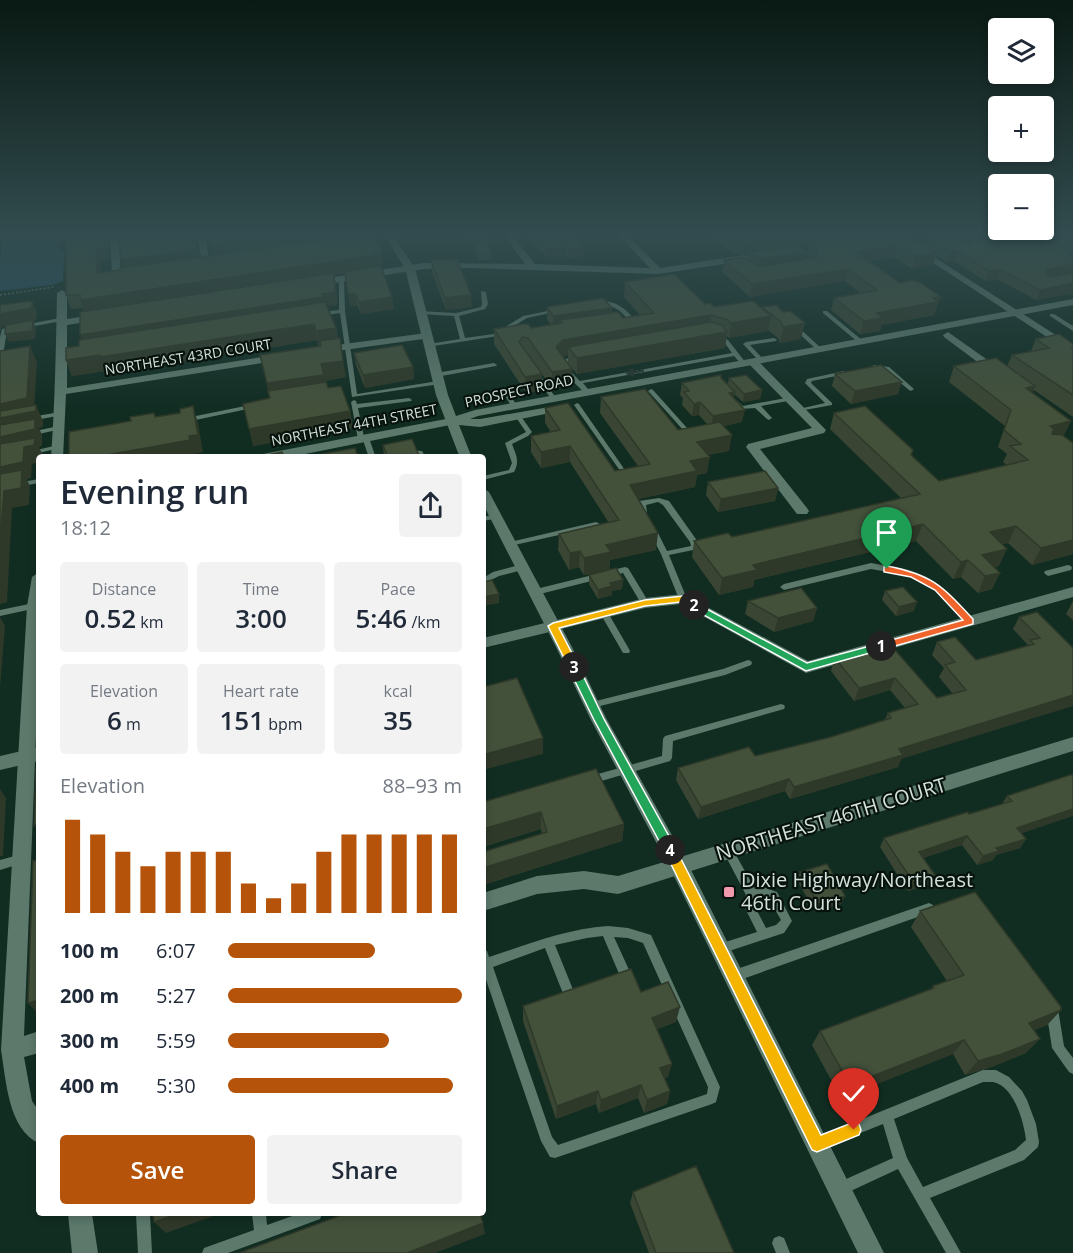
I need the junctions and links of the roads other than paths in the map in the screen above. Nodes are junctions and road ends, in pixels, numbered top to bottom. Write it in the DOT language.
graph roads {
  1 [pos="61,294"];
  2 [pos="341,294"];
  3 [pos="417,294"];
  4 [pos="483,294"];
  5 [pos="987,294"];
  6 [pos="1073,302"];
  7 [pos="590,305"];
  8 [pos="568,309"];
  9 [pos="342,311"];
  10 [pos="1073,311"];
  11 [pos="421,312"];
  12 [pos="825,312"];
  13 [pos="1016,313"];
  14 [pos="318,315"];
  15 [pos="456,315"];
  16 [pos="1052,315"];
  17 [pos="107,316"];
  18 [pos="787,320"];
  19 [pos="1027,320"];
  20 [pos="60,322"];
  21 [pos="612,324"];
  22 [pos="1073,329"];
  23 [pos="709,334"];
  24 [pos="496,335"];
  25 [pos="507,335"];
  26 [pos="948,335"];
  27 [pos="463,340"];
  28 [pos="774,340"];
  29 [pos="428,341"];
  30 [pos="861,342"];
  31 [pos="348,346"];
  32 [pos="820,350"];
  33 [pos="314,351"];
  34 [pos="1073,351"];
  35 [pos="591,354"];
  36 [pos="734,354"];
  37 [pos="0,355"];
  38 [pos="291,355"];
  39 [pos="755,364"];
  40 [pos="494,365"];
  41 [pos="530,365"];
  42 [pos="661,367"];
  43 [pos="867,368"];
  44 [pos="856,371"];
  45 [pos="670,378"];
  46 [pos="437,379"];
  47 [pos="1010,381"];
  48 [pos="581,382"];
  49 [pos="911,389"];
  50 [pos="505,391"];
  51 [pos="651,391"];
  52 [pos="61,392"];
  53 [pos="343,393"];
  54 [pos="354,393"];
  55 [pos="588,393"];
  56 [pos="730,396"];
  57 [pos="554,399"];
  58 [pos="790,399"];
  59 [pos="409,400"];
  60 [pos="264,405"];
  61 [pos="577,405"];
  62 [pos="756,405"];
  63 [pos="355,406"];
  64 [pos="801,410"];
  65 [pos="516,411"];
  66 [pos="60,414"];
  67 [pos="769,418"];
  68 [pos="20,420"];
  69 [pos="179,421"];
  70 [pos="451,422"];
  71 [pos="59,428"];
  72 [pos="686,430"];
  73 [pos="20,435"];
  74 [pos="363,439"];
  75 [pos="60,447"];
  76 [pos="403,453"];
  77 [pos="23,454"];
  78 [pos="297,454"];
  79 [pos="371,454"];
  80 [pos="421,454"];
  81 [pos="464,454"];
  82 [pos="625,474"];
  83 [pos="486,477"];
  84 [pos="36,482"];
  85 [pos="0,488"];
  86 [pos="802,511"];
  87 [pos="489,518"];
  88 [pos="596,524"];
  89 [pos="510,544"];
  90 [pos="665,554"];
  91 [pos="523,567"];
  92 [pos="1071,569"];
  93 [pos="1048,573"];
  94 [pos="486,579"];
  95 [pos="784,587"];
  96 [pos="536,592"];
  97 [pos="1073,592"];
  98 [pos="683,599"];
  99 [pos="645,603"];
  100 [pos="36,605"];
  101 [pos="0,613"];
  102 [pos="604,613"];
  103 [pos="970,621"];
  104 [pos="553,626"];
  105 [pos="36,638"];
  106 [pos="486,642"];
  107 [pos="626,651"];
  108 [pos="748,663"];
  109 [pos="35,671"];
  110 [pos="592,705"];
  111 [pos="781,707"];
  112 [pos="1073,744"];
  113 [pos="33,755"];
  114 [pos="0,764"];
  115 [pos="626,770"];
  116 [pos="580,783"];
  117 [pos="728,851"];
  118 [pos="28,864"];
  119 [pos="0,866"];
  120 [pos="679,866"];
  121 [pos="752,895"];
  122 [pos="486,901"];
  123 [pos="944,903"];
  124 [pos="607,932"];
  125 [pos="764,935"];
  126 [pos="549,943"];
  127 [pos="720,950"];
  128 [pos="486,959"];
  129 [pos="486,965"];
  130 [pos="624,972"];
  131 [pos="734,976"];
  132 [pos="568,992"];
  133 [pos="1044,994"];
  134 [pos="36,1043"];
  135 [pos="6,1052"];
  136 [pos="1073,1068"];
  137 [pos="886,1117"];
  138 [pos="36,1127"];
  139 [pos="817,1144"];
  140 [pos="901,1161"];
  141 [pos="840,1190"];
  142 [pos="920,1195"];
  143 [pos="80,1216"];
  144 [pos="143,1216"];
  145 [pos="259,1216"];
  146 [pos="310,1216"];
  147 [pos="261,1234"];
  148 [pos="86,1253"];
  149 [pos="145,1253"];
  150 [pos="209,1253"];
  151 [pos="871,1253"];
  152 [pos="954,1253"];
  1 -- 20 [label="street"];
  2 -- 9 [label="lane"];
  3 -- 11 [label="street"];
  4 -- 15 [label="lane"];
  5 -- 13 [label="street"];
  6 -- 13 [label="street, PROSPECT ROAD"];
  7 -- 21 [label="lane"];
  8 -- 24 [label="lane"];
  9 -- 14 [label="lane"];
  9 -- 31 [label="lane"];
  10 -- 16 [label="street, PROSPECT ROAD"];
  11 -- 15 [label="lane"];
  11 -- 29 [label="street"];
  12 -- 30 [label="lane"];
  13 -- 19 [label="street"];
  13 -- 30 [label="street, PROSPECT ROAD"];
  15 -- 27 [label="lane"];
  16 -- 19 [label="street, PROSPECT ROAD"];
  16 -- 22 [label="lane"];
  17 -- 20 [label="street"];
  18 -- 32 [label="lane"];
  19 -- 26 [label="street, PROSPECT ROAD"];
  19 -- 34 [label="street"];
  20 -- 37 [label="lane"];
  20 -- 52 [label="street"];
  23 -- 36 [label="lane"];
  24 -- 25 [label="lane"];
  24 -- 27 [label="lane"];
  26 -- 39 [label="street, PROSPECT ROAD"];
  26 -- 47 [label="street"];
  27 -- 29 [label="lane"];
  28 -- 39 [label="lane"];
  29 -- 31 [label="street"];
  29 -- 46 [label="street"];
  30 -- 32 [label="street, PROSPECT ROAD"];
  31 -- 33 [label="street"];
  31 -- 54 [label="lane"];
  32 -- 39 [label="street, PROSPECT ROAD"];
  35 -- 48 [label="lane"];
  36 -- 39 [label="lane"];
  36 -- 42 [label="lane"];
  38 -- 52 [label="street, NORTHEAST 43RD COURT"];
  39 -- 45 [label="street, PROSPECT ROAD"];
  39 -- 51 [label="street, PROSPECT ROAD"];
  39 -- 58 [label="street"];
  40 -- 46 [label="lane"];
  41 -- 57 [label="lane"];
  42 -- 45 [label="lane"];
  42 -- 48 [label="lane, one-way"];
  43 -- 49 [label="lane"];
  44 -- 64 [label="lane"];
  45 -- 55 [label="street, PROSPECT ROAD"];
  46 -- 54 [label="lane"];
  46 -- 70 [label="street"];
  48 -- 55 [label="lane"];
  50 -- 65 [label="lane"];
  51 -- 61 [label="street, PROSPECT ROAD"];
  51 -- 72 [label="lane"];
  52 -- 66 [label="street"];
  53 -- 54 [label="lane"];
  54 -- 63 [label="lane"];
  55 -- 57 [label="street, PROSPECT ROAD"];
  56 -- 62 [label="lane"];
  57 -- 65 [label="street, PROSPECT ROAD"];
  58 -- 62 [label="lane"];
  58 -- 64 [label="street"];
  59 -- 63 [label="lane"];
  60 -- 69 [label="lane"];
  61 -- 65 [label="street, PROSPECT ROAD"];
  61 -- 82 [label="lane"];
  62 -- 67 [label="lane"];
  63 -- 74 [label="lane"];
  64 -- 86 [label="street"];
  65 -- 70 [label="street, PROSPECT ROAD"];
  65 -- 83 [label="lane"];
  66 -- 68 [label="lane"];
  66 -- 71 [label="street"];
  70 -- 74 [label="street, NORTHEAST 44TH STREET"];
  70 -- 81 [label="street"];
  71 -- 73 [label="lane"];
  71 -- 75 [label="street"];
  74 -- 78 [label="street, NORTHEAST 44TH STREET"];
  74 -- 79 [label="lane"];
  75 -- 77 [label="lane"];
  76 -- 80 [label="lane"];
  84 -- 85 [label="lane"];
  87 -- 89 [label="street"];
  88 -- 89 [label="lane"];
  89 -- 91 [label="street"];
  90 -- 90 [label="lane"];
  90 -- 98 [label="lane"];
  91 -- 94 [label="lane"];
  91 -- 96 [label="street"];
  92 -- 93 [label="lane"];
  95 -- 103 [label="lane"];
  96 -- 99 [label="lane"];
  96 -- 104 [label="street"];
  97 -- 103 [label="street"];
  98 -- 99 [label="street"];
  98 -- 103 [label="street"];
  99 -- 102 [label="street"];
  100 -- 101 [label="lane"];
  102 -- 104 [label="street"];
  102 -- 107 [label="lane"];
  104 -- 106 [label="street"];
  104 -- 110 [label="street"];
  105 -- 109 [label="street"];
  108 -- 110 [label="lane"];
  109 -- 113 [label="street"];
  110 -- 115 [label="street"];
  111 -- 115 [label="lane"];
  112 -- 117 [label="street, NORTHEAST 46TH COURT"];
  113 -- 114 [label="street"];
  113 -- 118 [label="street"];
  115 -- 116 [label="lane"];
  115 -- 120 [label="street"];
  117 -- 120 [label="street, NORTHEAST 46TH COURT"];
  117 -- 121 [label="lane"];
  118 -- 119 [label="lane"];
  118 -- 135 [label="street"];
  120 -- 122 [label="street, NORTHEAST 46TH COURT"];
  120 -- 127 [label="street"];
  121 -- 125 [label="lane"];
  121 -- 125 [label="lane"];
  123 -- 131 [label="lane"];
  124 -- 126 [label="lane"];
  124 -- 129 [label="lane"];
  124 -- 130 [label="lane"];
  125 -- 127 [label="lane"];
  126 -- 128 [label="lane"];
  126 -- 132 [label="lane"];
  127 -- 131 [label="street"];
  131 -- 139 [label="street"];
  133 -- 136 [label="lane"];
  134 -- 135 [label="street"];
  135 -- 138 [label="street"];
  137 -- 139 [label="lane"];
  137 -- 140 [label="lane"];
  137 -- 142 [label="lane"];
  139 -- 141 [label="street"];
  140 -- 141 [label="lane"];
  140 -- 142 [label="lane"];
  141 -- 151 [label="street"];
  142 -- 152 [label="lane"];
  143 -- 148 [label="street"];
  144 -- 149 [label="lane"];
  145 -- 147 [label="lane"];
  146 -- 147 [label="lane"];
  147 -- 150 [label="lane"];
}
